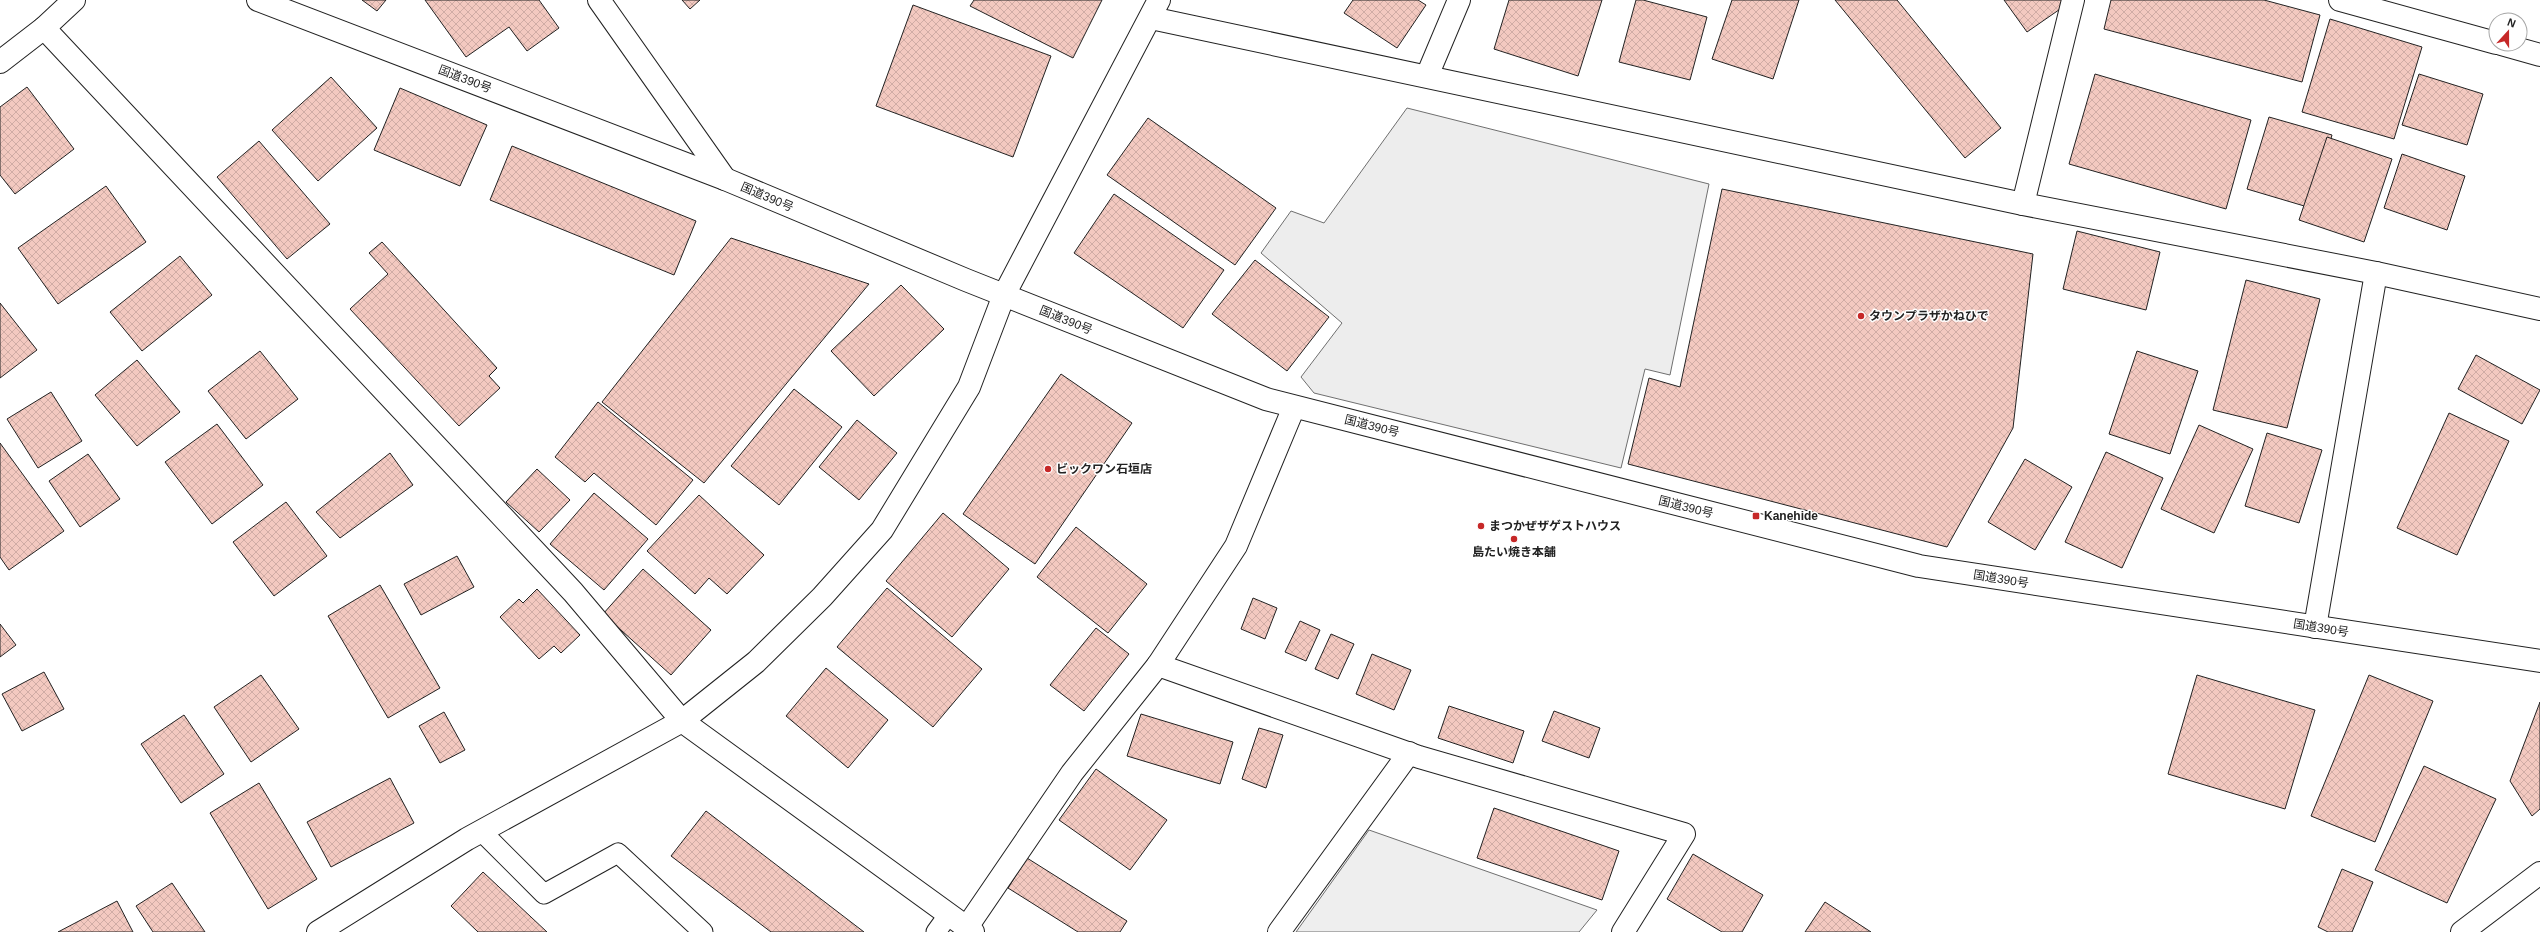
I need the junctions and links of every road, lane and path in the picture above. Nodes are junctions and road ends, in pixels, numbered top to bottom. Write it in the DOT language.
graph roads {
  1 [pos="74,0"];
  2 [pos="258,0"];
  3 [pos="599,0"];
  4 [pos="1459,0"];
  5 [pos="2073,0"];
  6 [pos="2340,0"];
  7 [pos="1155,9"];
  8 [pos="44,28"];
  9 [pos="2488,41"];
  10 [pos="2528,52"];
  11 [pos="2540,55"];
  12 [pos="0,62"];
  13 [pos="1427,76"];
  14 [pos="725,179"];
  15 [pos="2023,204"];
  16 [pos="2376,273"];
  17 [pos="1004,295"];
  18 [pos="2540,309"];
  19 [pos="1294,407"];
  20 [pos="2315,627"];
  21 [pos="2540,661"];
  22 [pos="1158,665"];
  23 [pos="682,721"];
  24 [pos="1409,753"];
  25 [pos="481,831"];
  26 [pos="2540,872"];
  27 [pos="949,914"];
  28 [pos="970,930"];
  29 [pos="318,932"];
  30 [pos="703,932"];
  31 [pos="936,932"];
  32 [pos="1279,932"];
  33 [pos="1623,932"];
  34 [pos="2462,932"];
  1 -- 8 [label="main road"];
  2 -- 14 [label="main road, 国道390号"];
  3 -- 14 [label="main road"];
  4 -- 13 [label="main road"];
  5 -- 15 [label="main road"];
  6 -- 9 [label="main road"];
  7 -- 13 [label="main road"];
  7 -- 17 [label="main road"];
  8 -- 12 [label="main road"];
  8 -- 23 [label="main road"];
  10 -- 11 [label="main road"];
  13 -- 15 [label="main road"];
  14 -- 17 [label="main road, 国道390号"];
  15 -- 16 [label="main road"];
  16 -- 18 [label="main road"];
  16 -- 20 [label="main road"];
  17 -- 19 [label="main road, 国道390号"];
  17 -- 23 [label="main road"];
  19 -- 20 [label="main road, 国道390号"];
  19 -- 22 [label="main road"];
  20 -- 21 [label="main road, 国道390号"];
  22 -- 24 [label="main road"];
  22 -- 28 [label="main road"];
  23 -- 25 [label="main road"];
  23 -- 27 [label="main road"];
  24 -- 32 [label="main road"];
  24 -- 33 [label="main road"];
  25 -- 29 [label="main road"];
  25 -- 30 [label="lane"];
  26 -- 34 [label="main road"];
  27 -- 28 [label="main road"];
  27 -- 31 [label="lane"];
}
